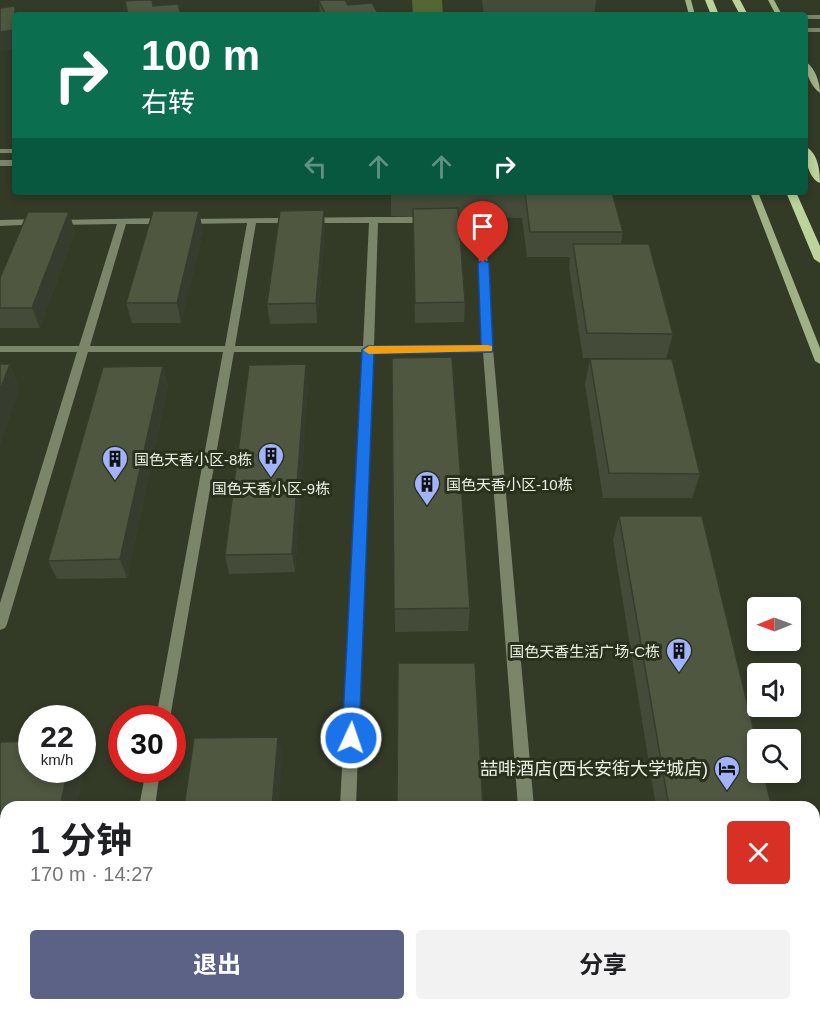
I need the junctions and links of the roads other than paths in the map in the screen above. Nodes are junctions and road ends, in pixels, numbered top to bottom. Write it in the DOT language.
graph roads {
  1 [pos="808,68"];
  2 [pos="820,91"];
  3 [pos="808,156"];
  4 [pos="820,180"];
  5 [pos="755,195"];
  6 [pos="792,195"];
  7 [pos="374,220"];
  8 [pos="252,221"];
  9 [pos="122,222"];
  10 [pos="0,223"];
  11 [pos="820,259"];
  12 [pos="230,348"];
  13 [pos="0,349"];
  14 [pos="82,349"];
  15 [pos="488,349"];
  16 [pos="368,350"];
  17 [pos="820,361"];
  18 [pos="0,624"];
  19 [pos="165,705"];
  20 [pos="151,783"];
  21 [pos="148,801"];
  22 [pos="348,801"];
  23 [pos="526,801"];
  1 -- 2 [label="main road"];
  3 -- 4 [label="main road"];
  5 -- 17 [label="main road"];
  6 -- 11 [label="main road"];
  7 -- 8 [label="street"];
  7 -- 15 [label="street"];
  7 -- 16 [label="street"];
  8 -- 9 [label="street"];
  8 -- 12 [label="street"];
  9 -- 10 [label="street"];
  9 -- 14 [label="street"];
  12 -- 14 [label="street"];
  12 -- 16 [label="street"];
  12 -- 19 [label="street"];
  13 -- 14 [label="street"];
  14 -- 18 [label="street"];
  15 -- 16 [label="street"];
  15 -- 23 [label="street"];
  16 -- 22 [label="street"];
  20 -- 21 [label="street"];
}
